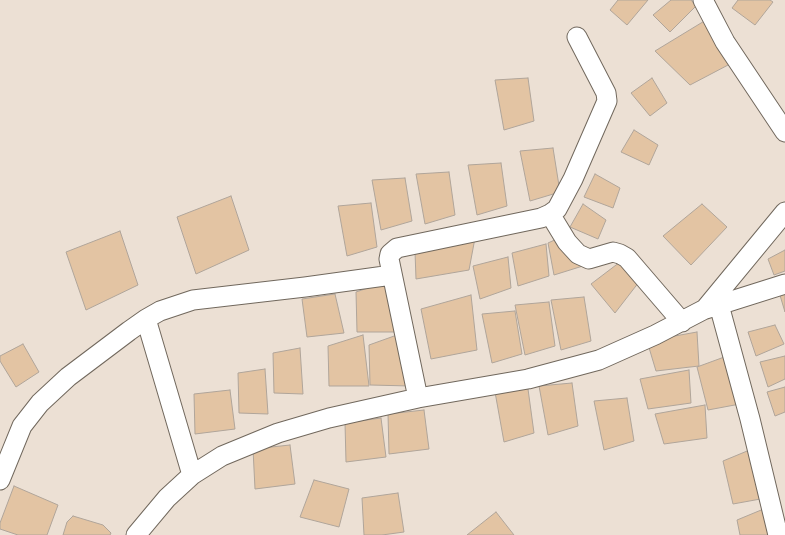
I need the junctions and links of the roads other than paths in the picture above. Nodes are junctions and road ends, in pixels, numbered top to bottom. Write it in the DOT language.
graph roads {
  1 [pos="702,0"];
  2 [pos="577,37"];
  3 [pos="785,132"];
  4 [pos="785,212"];
  5 [pos="550,214"];
  6 [pos="392,274"];
  7 [pos="785,284"];
  8 [pos="712,307"];
  9 [pos="146,319"];
  10 [pos="682,322"];
  11 [pos="418,398"];
  12 [pos="192,475"];
  13 [pos="0,480"];
  14 [pos="136,535"];
  15 [pos="778,535"];
  1 -- 3 [label="street"];
  2 -- 5 [label="street"];
  4 -- 8 [label="street"];
  5 -- 6 [label="street"];
  5 -- 10 [label="street"];
  6 -- 9 [label="street"];
  6 -- 11 [label="street"];
  7 -- 8 [label="street"];
  8 -- 10 [label="street"];
  8 -- 15 [label="street"];
  9 -- 12 [label="street"];
  9 -- 13 [label="street"];
  10 -- 11 [label="street"];
  11 -- 12 [label="street"];
  12 -- 14 [label="street"];
}
